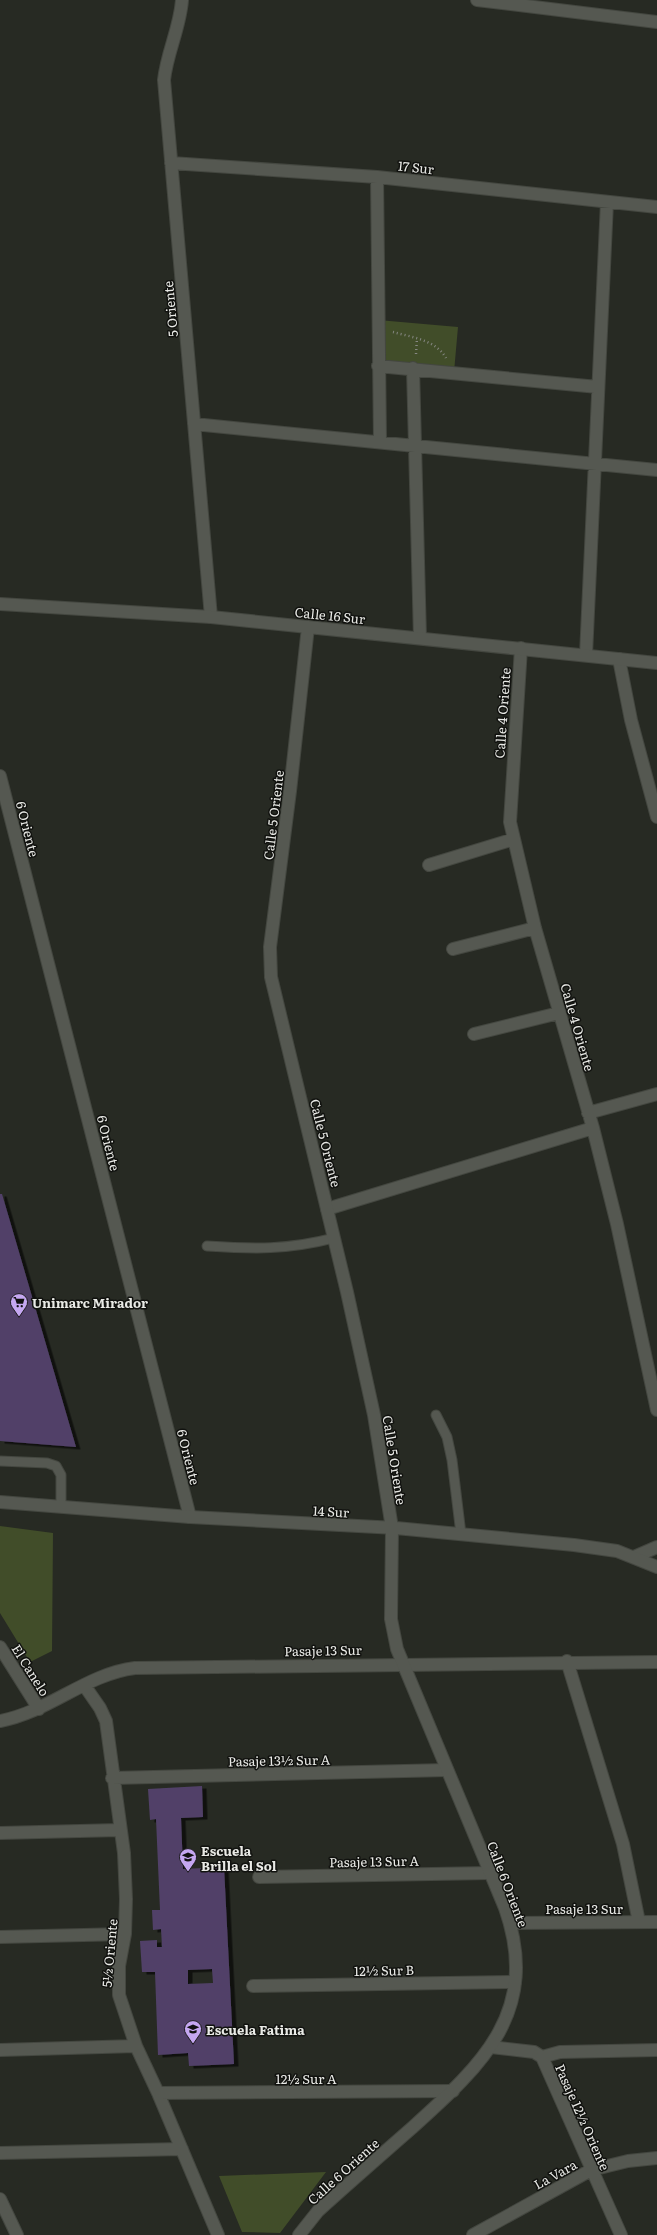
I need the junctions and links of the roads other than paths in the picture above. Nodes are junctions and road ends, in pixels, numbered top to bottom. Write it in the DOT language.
graph roads {
  1 [pos="182,0"];
  2 [pos="477,0"];
  3 [pos="657,22"];
  4 [pos="171,163"];
  5 [pos="377,177"];
  6 [pos="607,202"];
  7 [pos="657,207"];
  8 [pos="378,366"];
  9 [pos="413,368"];
  10 [pos="598,387"];
  11 [pos="194,424"];
  12 [pos="380,442"];
  13 [pos="415,446"];
  14 [pos="594,463"];
  15 [pos="657,470"];
  16 [pos="0,604"];
  17 [pos="211,617"];
  18 [pos="308,627"];
  19 [pos="420,638"];
  20 [pos="521,648"];
  21 [pos="586,655"];
  22 [pos="619,659"];
  23 [pos="657,663"];
  24 [pos="0,776"];
  25 [pos="657,817"];
  26 [pos="514,839"];
  27 [pos="429,865"];
  28 [pos="535,928"];
  29 [pos="453,949"];
  30 [pos="559,1012"];
  31 [pos="474,1034"];
  32 [pos="657,1094"];
  33 [pos="588,1113"];
  34 [pos="593,1128"];
  35 [pos="327,1209"];
  36 [pos="334,1238"];
  37 [pos="207,1246"];
  38 [pos="657,1410"];
  39 [pos="436,1415"];
  40 [pos="0,1461"];
  41 [pos="0,1502"];
  42 [pos="61,1507"];
  43 [pos="190,1517"];
  44 [pos="392,1528"];
  45 [pos="461,1534"];
  46 [pos="657,1547"];
  47 [pos="634,1557"];
  48 [pos="657,1567"];
  49 [pos="0,1647"];
  50 [pos="567,1661"];
  51 [pos="657,1662"];
  52 [pos="402,1663"];
  53 [pos="84,1685"];
  54 [pos="39,1708"];
  55 [pos="0,1721"];
  56 [pos="447,1770"];
  57 [pos="112,1778"];
  58 [pos="120,1830"];
  59 [pos="0,1833"];
  60 [pos="490,1873"];
  61 [pos="259,1877"];
  62 [pos="639,1922"];
  63 [pos="657,1922"];
  64 [pos="510,1923"];
  65 [pos="125,1934"];
  66 [pos="0,1937"];
  67 [pos="515,1982"];
  68 [pos="253,1986"];
  69 [pos="136,2046"];
  70 [pos="491,2047"];
  71 [pos="0,2050"];
  72 [pos="657,2050"];
  73 [pos="542,2057"];
  74 [pos="453,2091"];
  75 [pos="158,2093"];
  76 [pos="182,2149"];
  77 [pos="0,2153"];
  78 [pos="657,2158"];
  79 [pos="591,2170"];
  80 [pos="0,2199"];
  81 [pos="17,2235"];
  82 [pos="218,2235"];
  83 [pos="299,2235"];
  84 [pos="473,2235"];
  85 [pos="621,2235"];
  1 -- 4 [label="street, 5 Oriente"];
  2 -- 3 [label="street"];
  4 -- 5 [label="street, 17 Sur"];
  4 -- 11 [label="street, 5 Oriente"];
  5 -- 6 [label="street, 17 Sur"];
  5 -- 8 [label="street"];
  6 -- 7 [label="street, 17 Sur"];
  6 -- 10 [label="street"];
  8 -- 9 [label="street"];
  8 -- 12 [label="street"];
  9 -- 10 [label="street"];
  9 -- 13 [label="street"];
  10 -- 14 [label="street"];
  11 -- 12 [label="street"];
  11 -- 17 [label="street, 5 Oriente"];
  12 -- 13 [label="street"];
  13 -- 14 [label="street"];
  13 -- 19 [label="street"];
  14 -- 15 [label="street"];
  14 -- 21 [label="street"];
  16 -- 17 [label="street, Calle 16 Sur"];
  17 -- 18 [label="street, Calle 16 Sur"];
  18 -- 19 [label="street, Calle 16 Sur"];
  18 -- 35 [label="street, Calle 5 Oriente"];
  19 -- 20 [label="street, Calle 16 Sur"];
  20 -- 21 [label="street, Calle 16 Sur"];
  20 -- 26 [label="street, Calle 4 Oriente"];
  21 -- 22 [label="street, Calle 16 Sur"];
  22 -- 23 [label="street, Calle 16 Sur"];
  22 -- 25 [label="street"];
  24 -- 43 [label="street, 6 Oriente"];
  26 -- 27 [label="street"];
  26 -- 28 [label="street, Calle 4 Oriente"];
  28 -- 29 [label="street"];
  28 -- 30 [label="street, Calle 4 Oriente"];
  30 -- 31 [label="street"];
  30 -- 33 [label="street, Calle 4 Oriente"];
  32 -- 33 [label="street"];
  33 -- 34 [label="street, Calle 4 Oriente"];
  34 -- 35 [label="street"];
  34 -- 38 [label="street, Calle 4 Oriente"];
  35 -- 36 [label="street, Calle 5 Oriente"];
  36 -- 37 [label="lane"];
  36 -- 44 [label="street, Calle 5 Oriente"];
  39 -- 45 [label="lane"];
  40 -- 42 [label="lane"];
  41 -- 42 [label="street, 14 Sur"];
  42 -- 43 [label="street, 14 Sur"];
  43 -- 44 [label="street, 14 Sur"];
  44 -- 45 [label="street, 14 Sur"];
  44 -- 52 [label="street, Calle 5 Oriente"];
  45 -- 47 [label="street, 14 Sur"];
  46 -- 47 [label="street"];
  47 -- 48 [label="street, 14 Sur"];
  49 -- 54 [label="street, El Canelo"];
  50 -- 51 [label="street, Pasaje 13 Sur"];
  50 -- 52 [label="street, Pasaje 13 Sur"];
  50 -- 62 [label="street"];
  52 -- 53 [label="street, Pasaje 13 Sur"];
  52 -- 56 [label="street, Calle 6 Oriente"];
  53 -- 54 [label="street, Pasaje 13 Sur"];
  53 -- 57 [label="street, 5½ Oriente"];
  54 -- 55 [label="street, Pasaje 13 Sur"];
  56 -- 57 [label="street, Pasaje 13½ Sur A"];
  56 -- 60 [label="street, Calle 6 Oriente"];
  57 -- 58 [label="street, 5½ Oriente"];
  58 -- 59 [label="street"];
  58 -- 65 [label="street, 5½ Oriente"];
  60 -- 61 [label="street, Pasaje 13 Sur A"];
  60 -- 64 [label="street, Calle 6 Oriente"];
  62 -- 63 [label="street, Pasaje 13 Sur"];
  62 -- 64 [label="street, Pasaje 13 Sur"];
  64 -- 67 [label="street, Calle 6 Oriente"];
  65 -- 66 [label="street"];
  65 -- 69 [label="street, 5½ Oriente"];
  67 -- 68 [label="street, 12½ Sur B"];
  67 -- 70 [label="street, Calle 6 Oriente"];
  69 -- 71 [label="street"];
  69 -- 75 [label="street, 5½ Oriente"];
  70 -- 73 [label="street, Pasaje 12½ Oriente"];
  70 -- 74 [label="street, Calle 6 Oriente"];
  72 -- 73 [label="street"];
  73 -- 79 [label="street, Pasaje 12½ Oriente"];
  74 -- 75 [label="street, 12½ Sur A"];
  74 -- 83 [label="street, Calle 6 Oriente"];
  75 -- 76 [label="street, 5½ Oriente"];
  76 -- 77 [label="street"];
  76 -- 82 [label="street, 5½ Oriente"];
  78 -- 79 [label="street, La Vara"];
  79 -- 84 [label="street, La Vara"];
  79 -- 85 [label="street, Pasaje 12½ Oriente"];
  80 -- 81 [label="street"];
}
